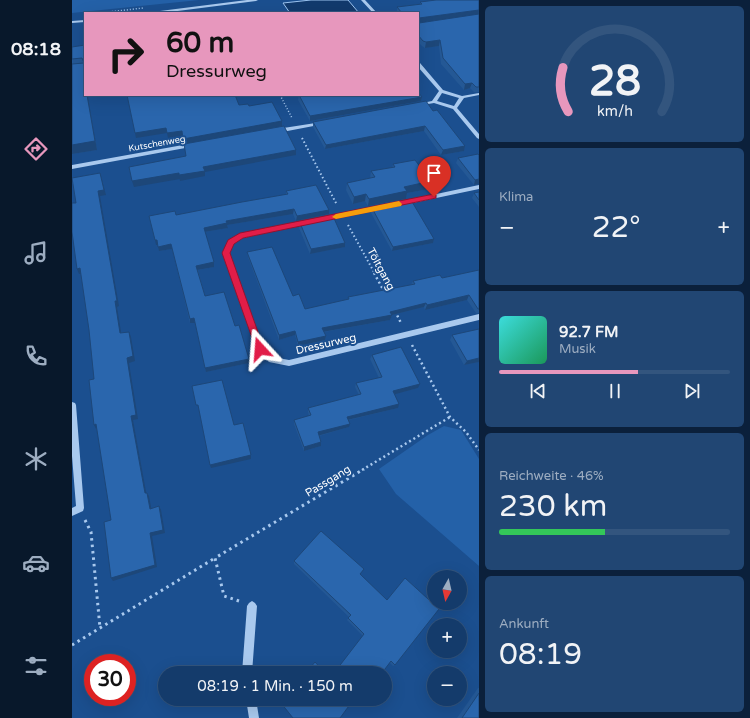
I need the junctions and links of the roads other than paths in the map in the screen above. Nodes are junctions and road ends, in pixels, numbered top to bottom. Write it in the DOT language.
graph roads {
  1 [pos="256,0"];
  2 [pos="363,0"];
  3 [pos="160,12"];
  4 [pos="374,12"];
  5 [pos="84,21"];
  6 [pos="72,22"];
  7 [pos="419,65"];
  8 [pos="441,91"];
  9 [pos="479,94"];
  10 [pos="462,97"];
  11 [pos="434,102"];
  12 [pos="412,106"];
  13 [pos="455,108"];
  14 [pos="328,122"];
  15 [pos="274,131"];
  16 [pos="479,137"];
  17 [pos="204,144"];
  18 [pos="72,167"];
  19 [pos="479,188"];
  20 [pos="396,204"];
  21 [pos="388,206"];
  22 [pos="479,317"];
  23 [pos="72,405"];
  24 [pos="72,512"];
  25 [pos="252,606"];
  26 [pos="248,666"];
  27 [pos="252,706"];
  28 [pos="254,718"];
  1 -- 3 [label="street"];
  2 -- 4 [label="street"];
  5 -- 6 [label="street"];
  7 -- 8 [label="street"];
  8 -- 10 [label="street"];
  8 -- 11 [label="street"];
  9 -- 10 [label="street"];
  10 -- 13 [label="street"];
  11 -- 12 [label="street"];
  11 -- 13 [label="street"];
  13 -- 16 [label="street"];
  14 -- 15 [label="street"];
  17 -- 18 [label="street, Kutschenweg"];
  19 -- 20 [label="street"];
  21 -- 22 [label="street, Dressurweg"];
  23 -- 24 [label="street"];
  25 -- 26 [label="street"];
  27 -- 28 [label="street"];
}
